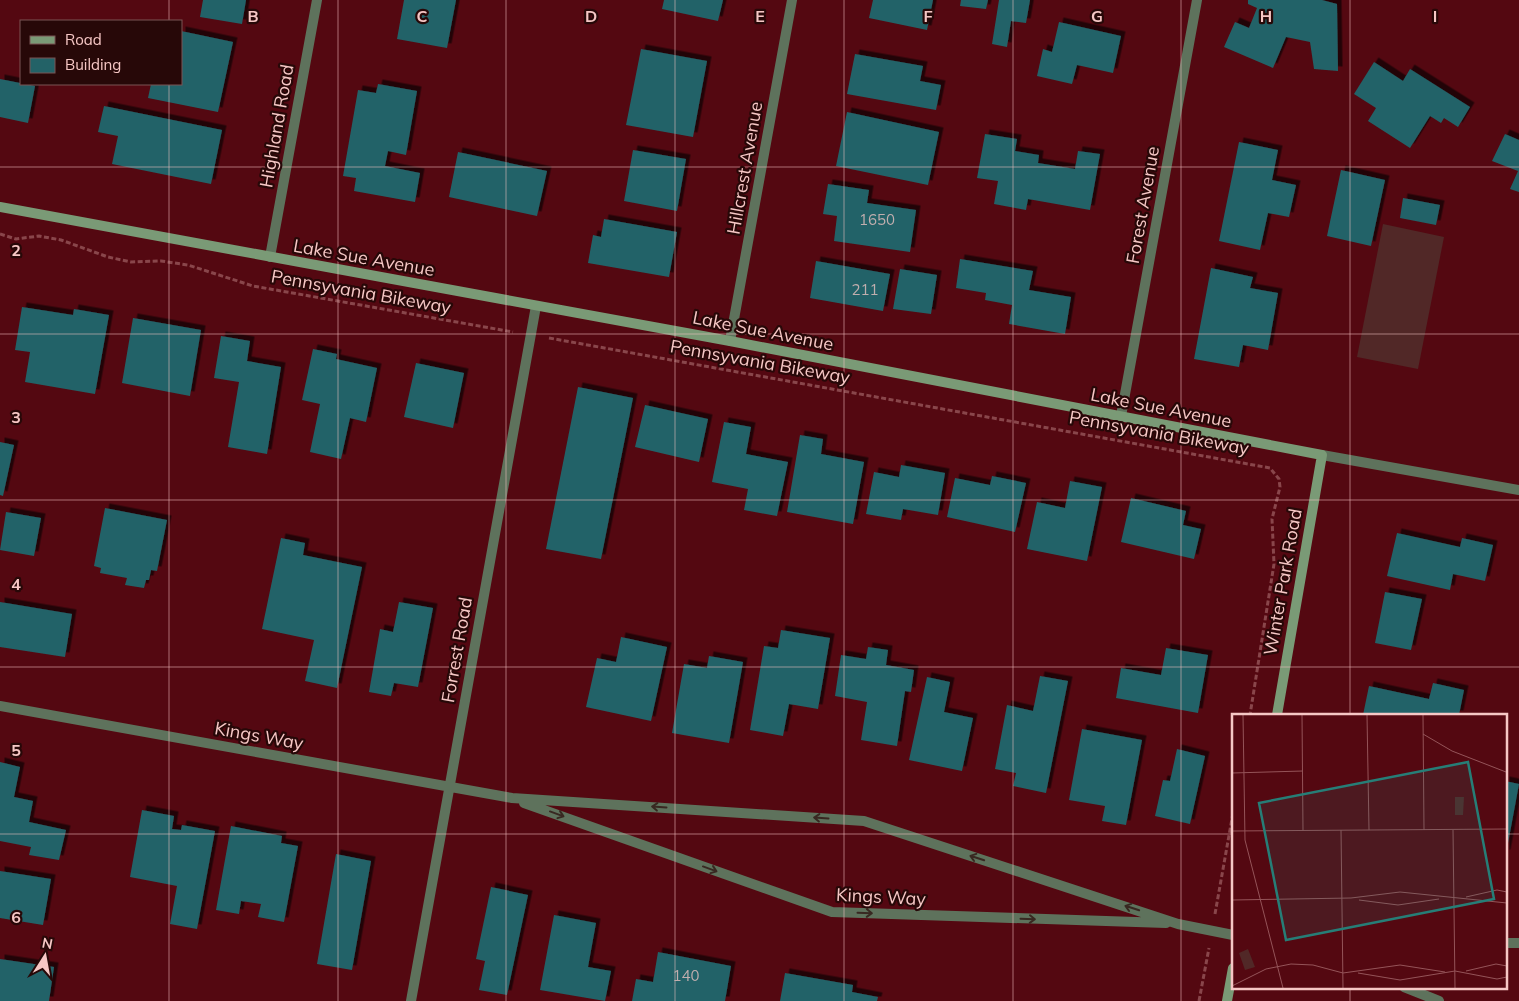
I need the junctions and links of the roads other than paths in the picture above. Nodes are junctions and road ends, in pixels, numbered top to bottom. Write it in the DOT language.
graph roads {
  1 [pos="317,0"];
  2 [pos="792,0"];
  3 [pos="1197,0"];
  4 [pos="0,207"];
  5 [pos="270,257"];
  6 [pos="536,306"];
  7 [pos="730,341"];
  8 [pos="1121,416"];
  9 [pos="1322,455"];
  10 [pos="1519,490"];
  11 [pos="0,706"];
  12 [pos="1277,714"];
  13 [pos="449,786"];
  14 [pos="512,798"];
  15 [pos="1178,924"];
  16 [pos="1232,935"];
  17 [pos="1506,943"];
  18 [pos="1519,943"];
  19 [pos="1232,974"];
  20 [pos="1406,988"];
  21 [pos="411,1001"];
  22 [pos="1227,1001"];
  23 [pos="1439,1001"];
  1 -- 5 [label="street, Highland Road"];
  2 -- 7 [label="street, Hillcrest Avenue"];
  3 -- 8 [label="street, Forest Avenue"];
  4 -- 5 [label="street, Lake Sue Avenue"];
  5 -- 6 [label="street, Lake Sue Avenue"];
  6 -- 7 [label="street, Lake Sue Avenue"];
  6 -- 13 [label="street, Forrest Road"];
  7 -- 8 [label="street, Lake Sue Avenue"];
  8 -- 9 [label="street, Lake Sue Avenue"];
  9 -- 10 [label="street, Lake Sue Avenue"];
  9 -- 12 [label="street, Winter Park Road"];
  11 -- 13 [label="street, Kings Way"];
  13 -- 14 [label="street, Kings Way"];
  13 -- 21 [label="street, Forrest Road"];
  15 -- 14 [label="street, Kings Way, one-way"];
  14 -- 15 [label="street, Kings Way, one-way"];
  15 -- 16 [label="street, Kings Way"];
  17 -- 18 [label="street"];
  19 -- 22 [label="street"];
  20 -- 23 [label="street"];
}
